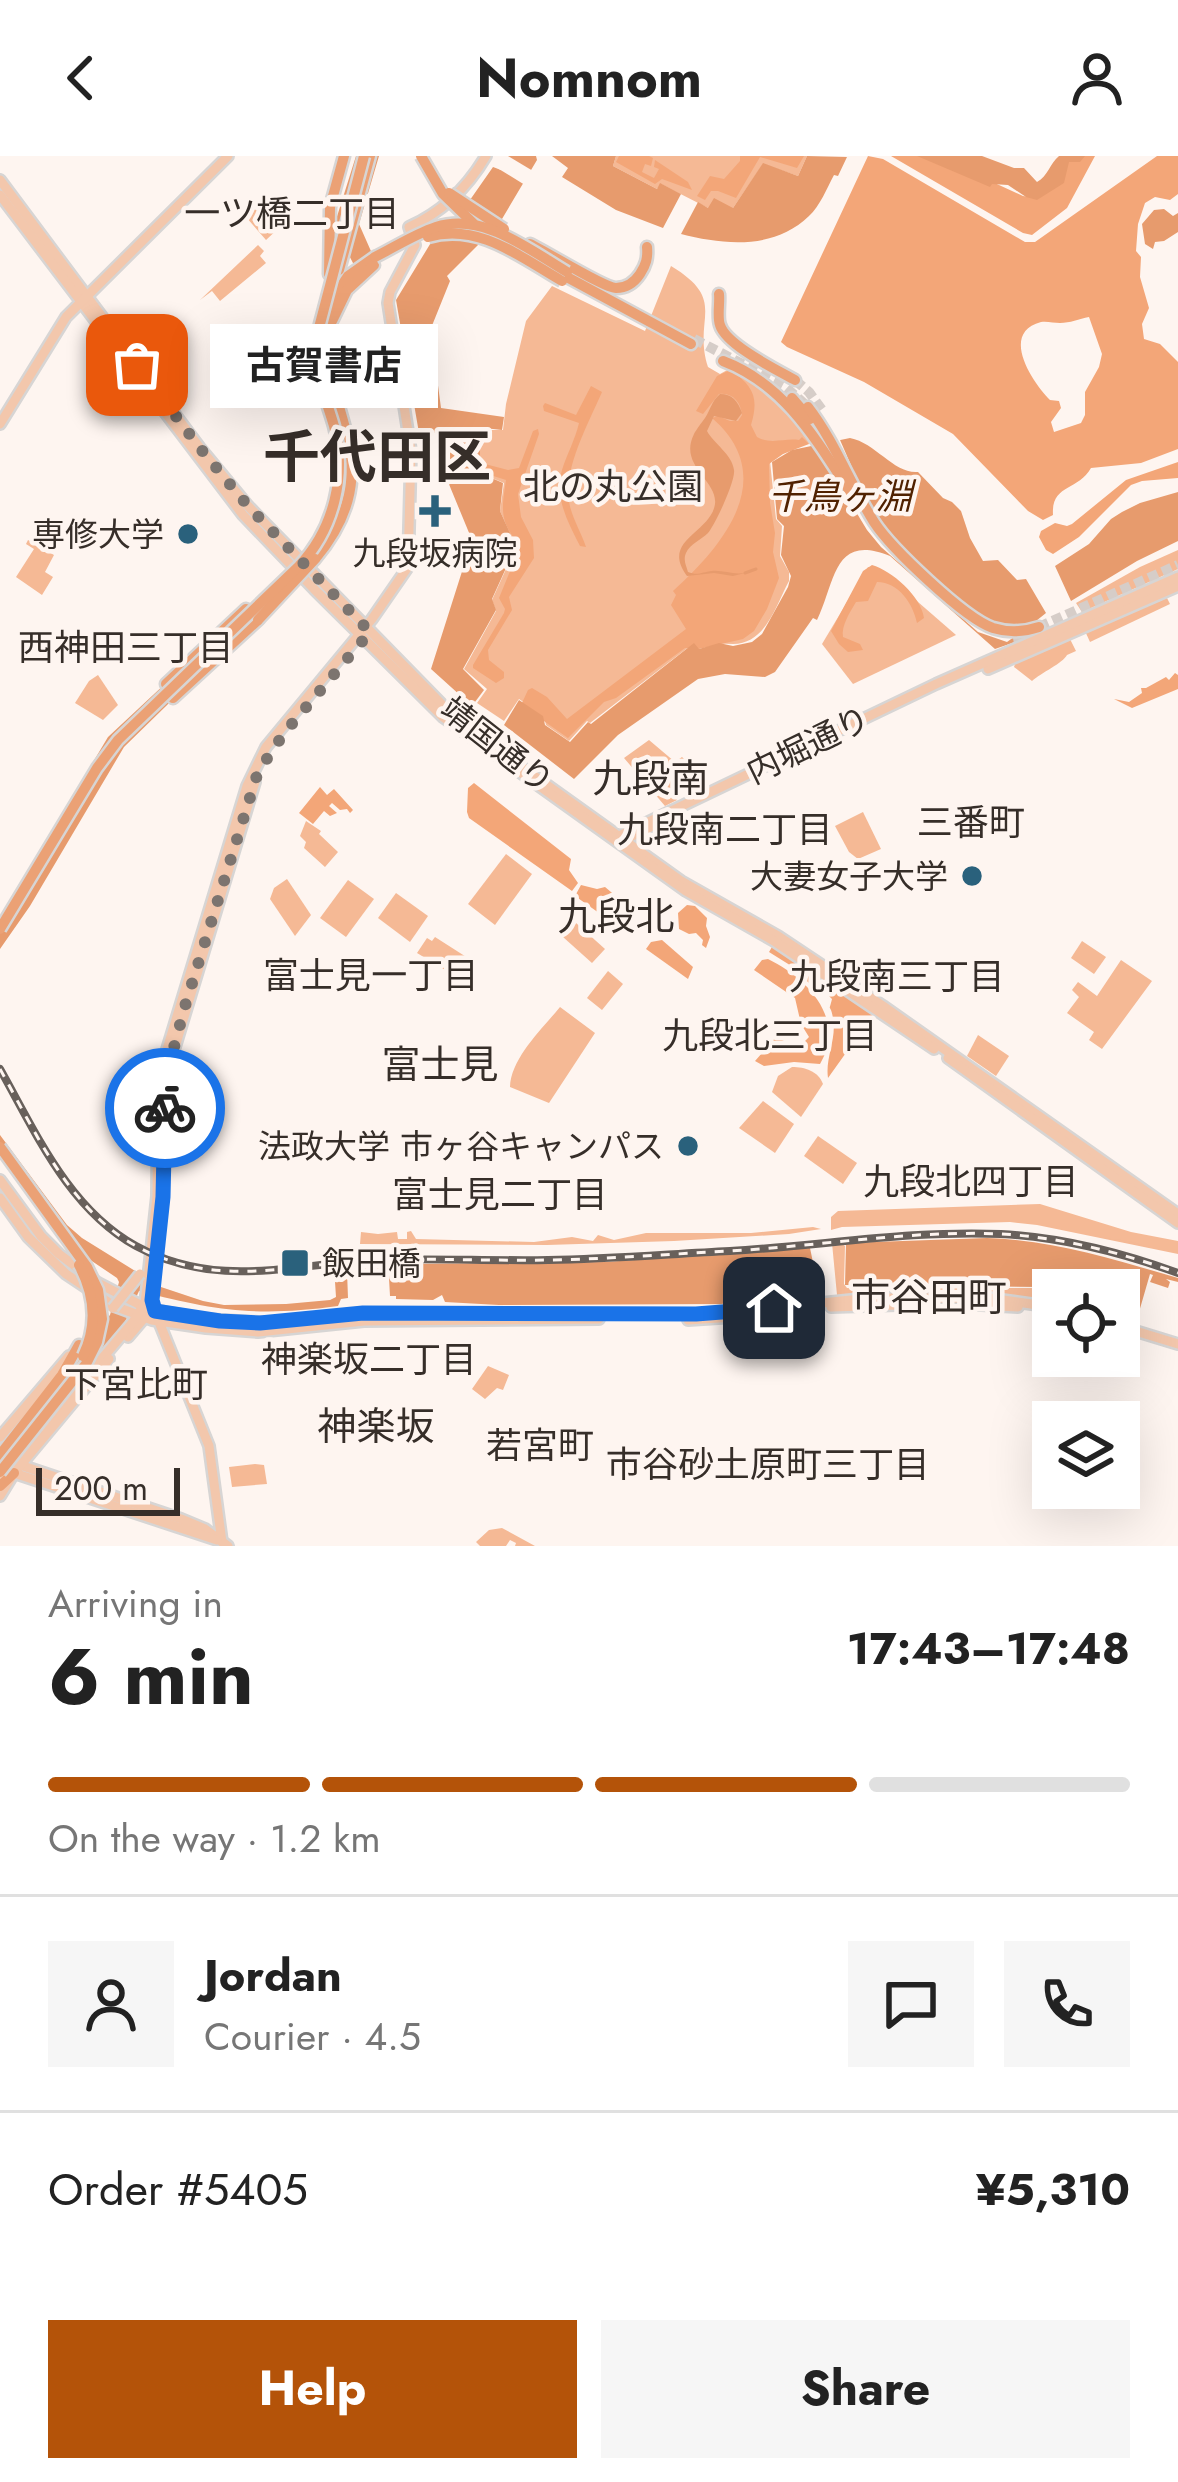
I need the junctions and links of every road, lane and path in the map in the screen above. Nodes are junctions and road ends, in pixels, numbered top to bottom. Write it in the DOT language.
graph roads {
  1 [pos="228,156"];
  2 [pos="344,156"];
  3 [pos="370,156"];
  4 [pos="422,156"];
  5 [pos="486,156"];
  6 [pos="0,180"];
  7 [pos="467,183"];
  8 [pos="0,195"];
  9 [pos="647,248"];
  10 [pos="567,272"];
  11 [pos="719,294"];
  12 [pos="326,296"];
  13 [pos="83,299"];
  14 [pos="722,361"];
  15 [pos="795,380"];
  16 [pos="337,395"];
  17 [pos="792,398"];
  18 [pos="815,408"];
  19 [pos="0,424"];
  20 [pos="822,430"];
  21 [pos="303,566"];
  22 [pos="1178,581"];
  23 [pos="1039,627"];
  24 [pos="365,633"];
  25 [pos="1013,638"];
  26 [pos="166,684"];
  27 [pos="173,698"];
  28 [pos="638,833"];
  29 [pos="618,839"];
  30 [pos="637,849"];
  31 [pos="0,929"];
  32 [pos="0,940"];
  33 [pos="0,1147"];
  34 [pos="0,1156"];
  35 [pos="0,1180"];
  36 [pos="0,1198"];
  37 [pos="1178,1218"];
  38 [pos="148,1278"];
  39 [pos="95,1295"];
  40 [pos="117,1302"];
  41 [pos="147,1308"];
  42 [pos="1032,1308"];
  43 [pos="99,1323"];
  44 [pos="1140,1329"];
  45 [pos="1178,1339"];
  46 [pos="79,1346"];
  47 [pos="0,1437"];
  48 [pos="5,1470"];
  49 [pos="38,1471"];
  50 [pos="46,1483"];
  51 [pos="0,1496"];
  52 [pos="111,1500"];
  53 [pos="225,1544"];
  1 -- 13 [label="main road"];
  2 -- 12 [label="highway, bridge"];
  3 -- 12 [label="highway, bridge"];
  3 -- 16 [label="highway, bridge"];
  4 -- 10 [label="highway, bridge"];
  4 -- 10 [label="highway, bridge"];
  5 -- 7 [label="main road"];
  6 -- 13 [label="main road, 靖国通り"];
  7 -- 24 [label="main road"];
  7 -- 24 [label="main road"];
  8 -- 13 [label="main road, 靖国通り"];
  9 -- 10 [label="highway"];
  10 -- 10 [label="highway"];
  10 -- 16 [label="highway, bridge"];
  10 -- 21 [label="highway, bridge"];
  11 -- 15 [label="highway"];
  12 -- 21 [label="highway, bridge"];
  13 -- 19 [label="main road"];
  13 -- 21 [label="main road, 靖国通り"];
  14 -- 20 [label="highway"];
  16 -- 21 [label="highway, bridge"];
  17 -- 20 [label="highway"];
  18 -- 20 [label="highway"];
  20 -- 23 [label="highway"];
  20 -- 25 [label="highway"];
  21 -- 24 [label="main road, 靖国通り"];
  21 -- 26 [label="highway, bridge"];
  21 -- 27 [label="highway, bridge"];
  21 -- 31 [label="highway, bridge"];
  21 -- 32 [label="highway, bridge"];
  22 -- 28 [label="main road, 内堀通り"];
  22 -- 29 [label="main road, 内堀通り"];
  24 -- 29 [label="main road, 靖国通り"];
  24 -- 38 [label="main road"];
  24 -- 38 [label="main road"];
  28 -- 29 [label="main road, 内堀通り"];
  28 -- 30 [label="main road"];
  29 -- 30 [label="main road, 靖国通り"];
  29 -- 37 [label="main road, 靖国通り"];
  30 -- 37 [label="main road, 靖国通り"];
  33 -- 48 [label="highway, bridge"];
  34 -- 48 [label="highway, bridge"];
  35 -- 40 [label="main road"];
  36 -- 39 [label="main road"];
  38 -- 40 [label="main road, bridge"];
  38 -- 41 [label="main road"];
  39 -- 40 [label="main road"];
  39 -- 43 [label="main road"];
  40 -- 41 [label="main road, bridge"];
  40 -- 43 [label="main road"];
  41 -- 42 [label="main road"];
  41 -- 48 [label="main road"];
  41 -- 53 [label="main road"];
  43 -- 46 [label="main road"];
  44 -- 45 [label="main road"];
  46 -- 47 [label="main road"];
  46 -- 48 [label="highway"];
  48 -- 49 [label="main road"];
  48 -- 50 [label="main road"];
  48 -- 51 [label="main road"];
  49 -- 50 [label="main road"];
  49 -- 52 [label="main road"];
  50 -- 52 [label="main road"];
  52 -- 53 [label="main road"];
}
